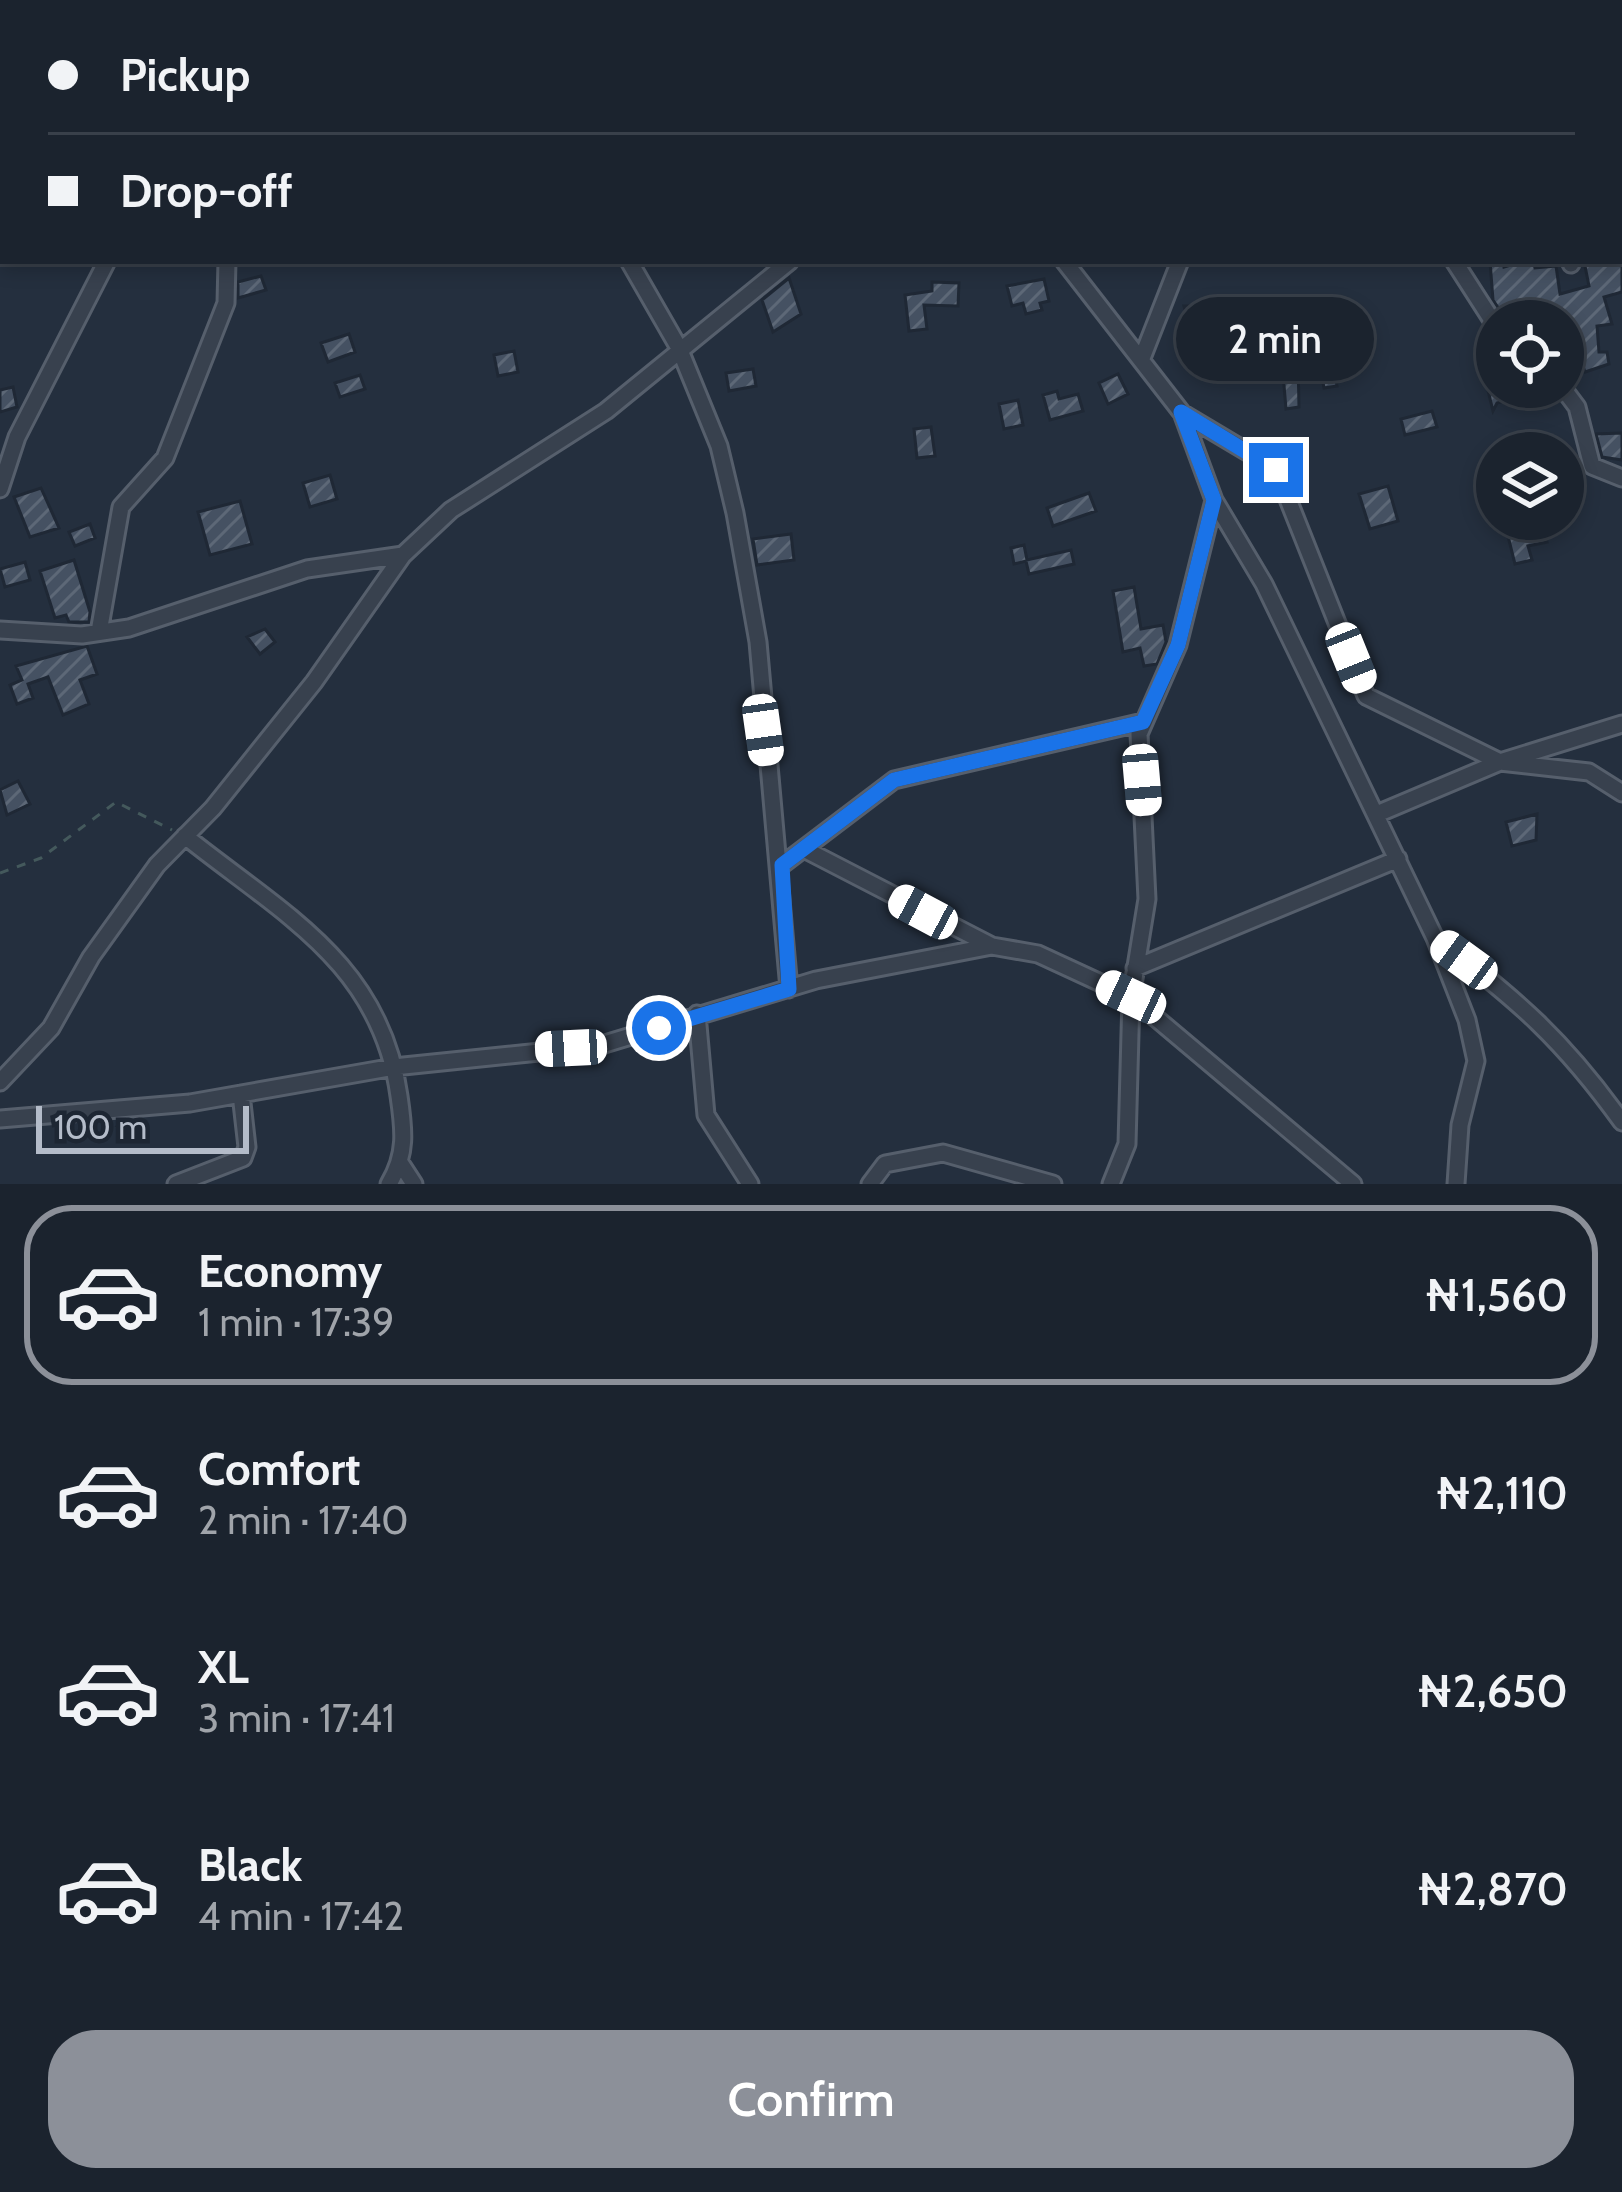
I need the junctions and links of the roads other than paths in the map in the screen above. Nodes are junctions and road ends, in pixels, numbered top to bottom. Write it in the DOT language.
graph roads {
  1 [pos="105,264"];
  2 [pos="227,264"];
  3 [pos="631,264"];
  4 [pos="786,264"];
  5 [pos="1066,264"];
  6 [pos="1179,264"];
  7 [pos="1456,264"];
  8 [pos="1479,300"];
  9 [pos="679,348"];
  10 [pos="1142,358"];
  11 [pos="1578,408"];
  12 [pos="1181,412"];
  13 [pos="1622,478"];
  14 [pos="0,489"];
  15 [pos="1214,500"];
  16 [pos="404,555"];
  17 [pos="0,630"];
  18 [pos="99,632"];
  19 [pos="1143,722"];
  20 [pos="1622,724"];
  21 [pos="1500,762"];
  22 [pos="1622,793"];
  23 [pos="1377,814"];
  24 [pos="185,836"];
  25 [pos="804,849"];
  26 [pos="1398,859"];
  27 [pos="782,865"];
  28 [pos="1435,938"];
  29 [pos="992,946"];
  30 [pos="1135,968"];
  31 [pos="789,989"];
  32 [pos="1131,997"];
  33 [pos="697,1014"];
  34 [pos="394,1067"];
  35 [pos="0,1082"];
  36 [pos="242,1094"];
  37 [pos="0,1119"];
  38 [pos="1622,1122"];
  39 [pos="400,1164"];
  40 [pos="176,1184"];
  41 [pos="388,1184"];
  42 [pos="414,1184"];
  43 [pos="750,1184"];
  44 [pos="870,1184"];
  45 [pos="1053,1184"];
  46 [pos="1111,1184"];
  47 [pos="1353,1184"];
  48 [pos="1456,1184"];
  1 -- 14 [label="street"];
  2 -- 18 [label="street"];
  3 -- 9 [label="street"];
  4 -- 9 [label="street"];
  5 -- 10 [label="street"];
  6 -- 10 [label="street"];
  7 -- 8 [label="street"];
  9 -- 16 [label="street"];
  9 -- 27 [label="street"];
  10 -- 12 [label="street"];
  11 -- 13 [label="street"];
  12 -- 15 [label="street"];
  12 -- 21 [label="street"];
  15 -- 19 [label="street"];
  15 -- 23 [label="street"];
  16 -- 18 [label="street"];
  16 -- 24 [label="street"];
  17 -- 18 [label="street"];
  19 -- 25 [label="street"];
  19 -- 30 [label="street"];
  20 -- 21 [label="street"];
  21 -- 22 [label="street"];
  21 -- 23 [label="street"];
  23 -- 26 [label="street"];
  24 -- 34 [label="street"];
  24 -- 35 [label="street"];
  25 -- 27 [label="street"];
  25 -- 29 [label="street"];
  26 -- 28 [label="street"];
  26 -- 30 [label="street"];
  27 -- 31 [label="street"];
  28 -- 38 [label="street"];
  28 -- 48 [label="street"];
  29 -- 31 [label="street"];
  29 -- 32 [label="street"];
  30 -- 32 [label="street"];
  31 -- 33 [label="street"];
  32 -- 46 [label="street"];
  32 -- 47 [label="street"];
  33 -- 34 [label="street"];
  33 -- 43 [label="street"];
  34 -- 36 [label="street"];
  34 -- 39 [label="street"];
  36 -- 37 [label="street"];
  36 -- 40 [label="street"];
  39 -- 41 [label="street"];
  39 -- 42 [label="street"];
  44 -- 45 [label="street"];
}
